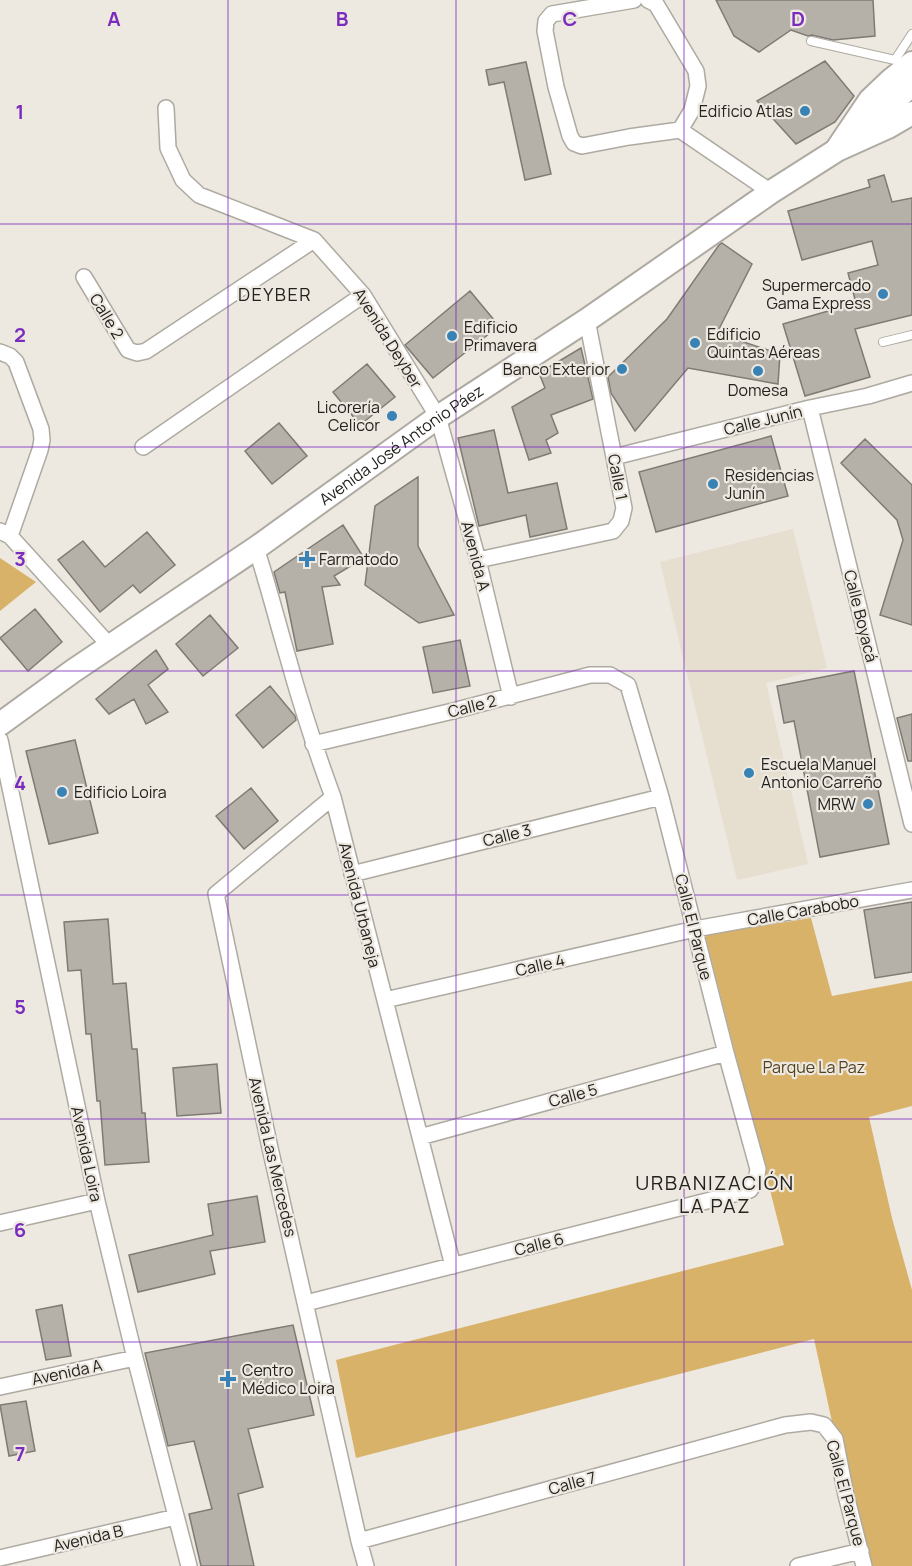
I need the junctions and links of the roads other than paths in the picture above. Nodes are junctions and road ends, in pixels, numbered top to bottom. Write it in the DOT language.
graph roads {
  1 [pos="634,0"];
  2 [pos="648,0"];
  3 [pos="912,34"];
  4 [pos="811,41"];
  5 [pos="904,61"];
  6 [pos="912,85"];
  7 [pos="166,108"];
  8 [pos="912,113"];
  9 [pos="912,126"];
  10 [pos="888,127"];
  11 [pos="680,130"];
  12 [pos="837,150"];
  13 [pos="771,192"];
  14 [pos="314,240"];
  15 [pos="84,278"];
  16 [pos="363,295"];
  17 [pos="587,320"];
  18 [pos="912,335"];
  19 [pos="883,342"];
  20 [pos="0,351"];
  21 [pos="912,383"];
  22 [pos="810,408"];
  23 [pos="438,417"];
  24 [pos="143,447"];
  25 [pos="614,457"];
  26 [pos="5,534"];
  27 [pos="256,548"];
  28 [pos="478,560"];
  29 [pos="110,646"];
  30 [pos="628,685"];
  31 [pos="510,696"];
  32 [pos="0,724"];
  33 [pos="0,740"];
  34 [pos="314,744"];
  35 [pos="661,796"];
  36 [pos="333,797"];
  37 [pos="912,824"];
  38 [pos="352,873"];
  39 [pos="912,890"];
  40 [pos="694,929"];
  41 [pos="385,1000"];
  42 [pos="726,1053"];
  43 [pos="420,1137"];
  44 [pos="758,1169"];
  45 [pos="97,1201"];
  46 [pos="0,1223"];
  47 [pos="453,1266"];
  48 [pos="306,1303"];
  49 [pos="138,1361"];
  50 [pos="0,1387"];
  51 [pos="785,1425"];
  52 [pos="176,1517"];
  53 [pos="359,1541"];
  54 [pos="0,1558"];
  55 [pos="863,1558"];
  56 [pos="189,1566"];
  57 [pos="366,1566"];
  58 [pos="798,1566"];
  1 -- 11 [label="street"];
  2 -- 11 [label="street"];
  3 -- 5 [label="lane"];
  4 -- 5 [label="lane"];
  5 -- 12 [label="main road"];
  6 -- 12 [label="main road, Avenida José Antonio Páez"];
  7 -- 14 [label="street, Avenida Deyber"];
  8 -- 10 [label="main road, Avenida José Antonio Páez"];
  9 -- 10 [label="main road"];
  10 -- 12 [label="main road, Avenida José Antonio Páez"];
  11 -- 13 [label="street"];
  12 -- 13 [label="main road, Avenida José Antonio Páez"];
  13 -- 17 [label="main road, Avenida José Antonio Páez"];
  14 -- 15 [label="street, Calle 2"];
  14 -- 16 [label="street, Avenida Deyber"];
  16 -- 23 [label="street, Avenida Deyber"];
  16 -- 24 [label="street"];
  17 -- 23 [label="main road, Avenida José Antonio Páez"];
  17 -- 25 [label="street, Calle 1"];
  18 -- 19 [label="lane"];
  20 -- 26 [label="street"];
  21 -- 22 [label="street, Calle Junín"];
  22 -- 25 [label="street, Calle Junín"];
  22 -- 37 [label="street, Calle Boyacá"];
  23 -- 27 [label="main road, Avenida José Antonio Páez"];
  23 -- 28 [label="street, Avenida A"];
  25 -- 28 [label="street, Calle 1"];
  26 -- 29 [label="street"];
  27 -- 29 [label="main road, Avenida José Antonio Páez"];
  27 -- 34 [label="street, Avenida Urbaneja"];
  28 -- 31 [label="street, Avenida A"];
  29 -- 32 [label="main road, Avenida José Antonio Páez"];
  30 -- 31 [label="street, Calle 2"];
  30 -- 35 [label="street, Calle El Parque"];
  31 -- 34 [label="street, Calle 2"];
  33 -- 45 [label="street, Avenida Loira"];
  34 -- 36 [label="street, Avenida Urbaneja"];
  35 -- 38 [label="street, Calle 3"];
  35 -- 40 [label="street, Calle El Parque"];
  36 -- 38 [label="street, Avenida Urbaneja"];
  36 -- 48 [label="street, Avenida Las Mercedes"];
  38 -- 41 [label="street, Avenida Urbaneja"];
  39 -- 40 [label="street, Calle Carabobo"];
  40 -- 41 [label="street, Calle 4"];
  40 -- 42 [label="street, Calle El Parque"];
  41 -- 43 [label="street, Avenida Urbaneja"];
  42 -- 43 [label="street, Calle 5"];
  42 -- 44 [label="street, Calle El Parque"];
  43 -- 47 [label="street, Avenida Urbaneja"];
  44 -- 47 [label="street, Calle 6"];
  45 -- 46 [label="street"];
  45 -- 49 [label="street, Avenida Loira"];
  47 -- 48 [label="street, Calle 6"];
  48 -- 53 [label="street, Avenida Las Mercedes"];
  49 -- 50 [label="street, Avenida A"];
  49 -- 52 [label="street, Avenida Loira"];
  51 -- 53 [label="street, Calle 7"];
  51 -- 55 [label="street, Calle El Parque"];
  52 -- 54 [label="street, Avenida B"];
  52 -- 56 [label="street, Avenida Loira"];
  53 -- 57 [label="street, Avenida Las Mercedes"];
  55 -- 58 [label="street"];
}
